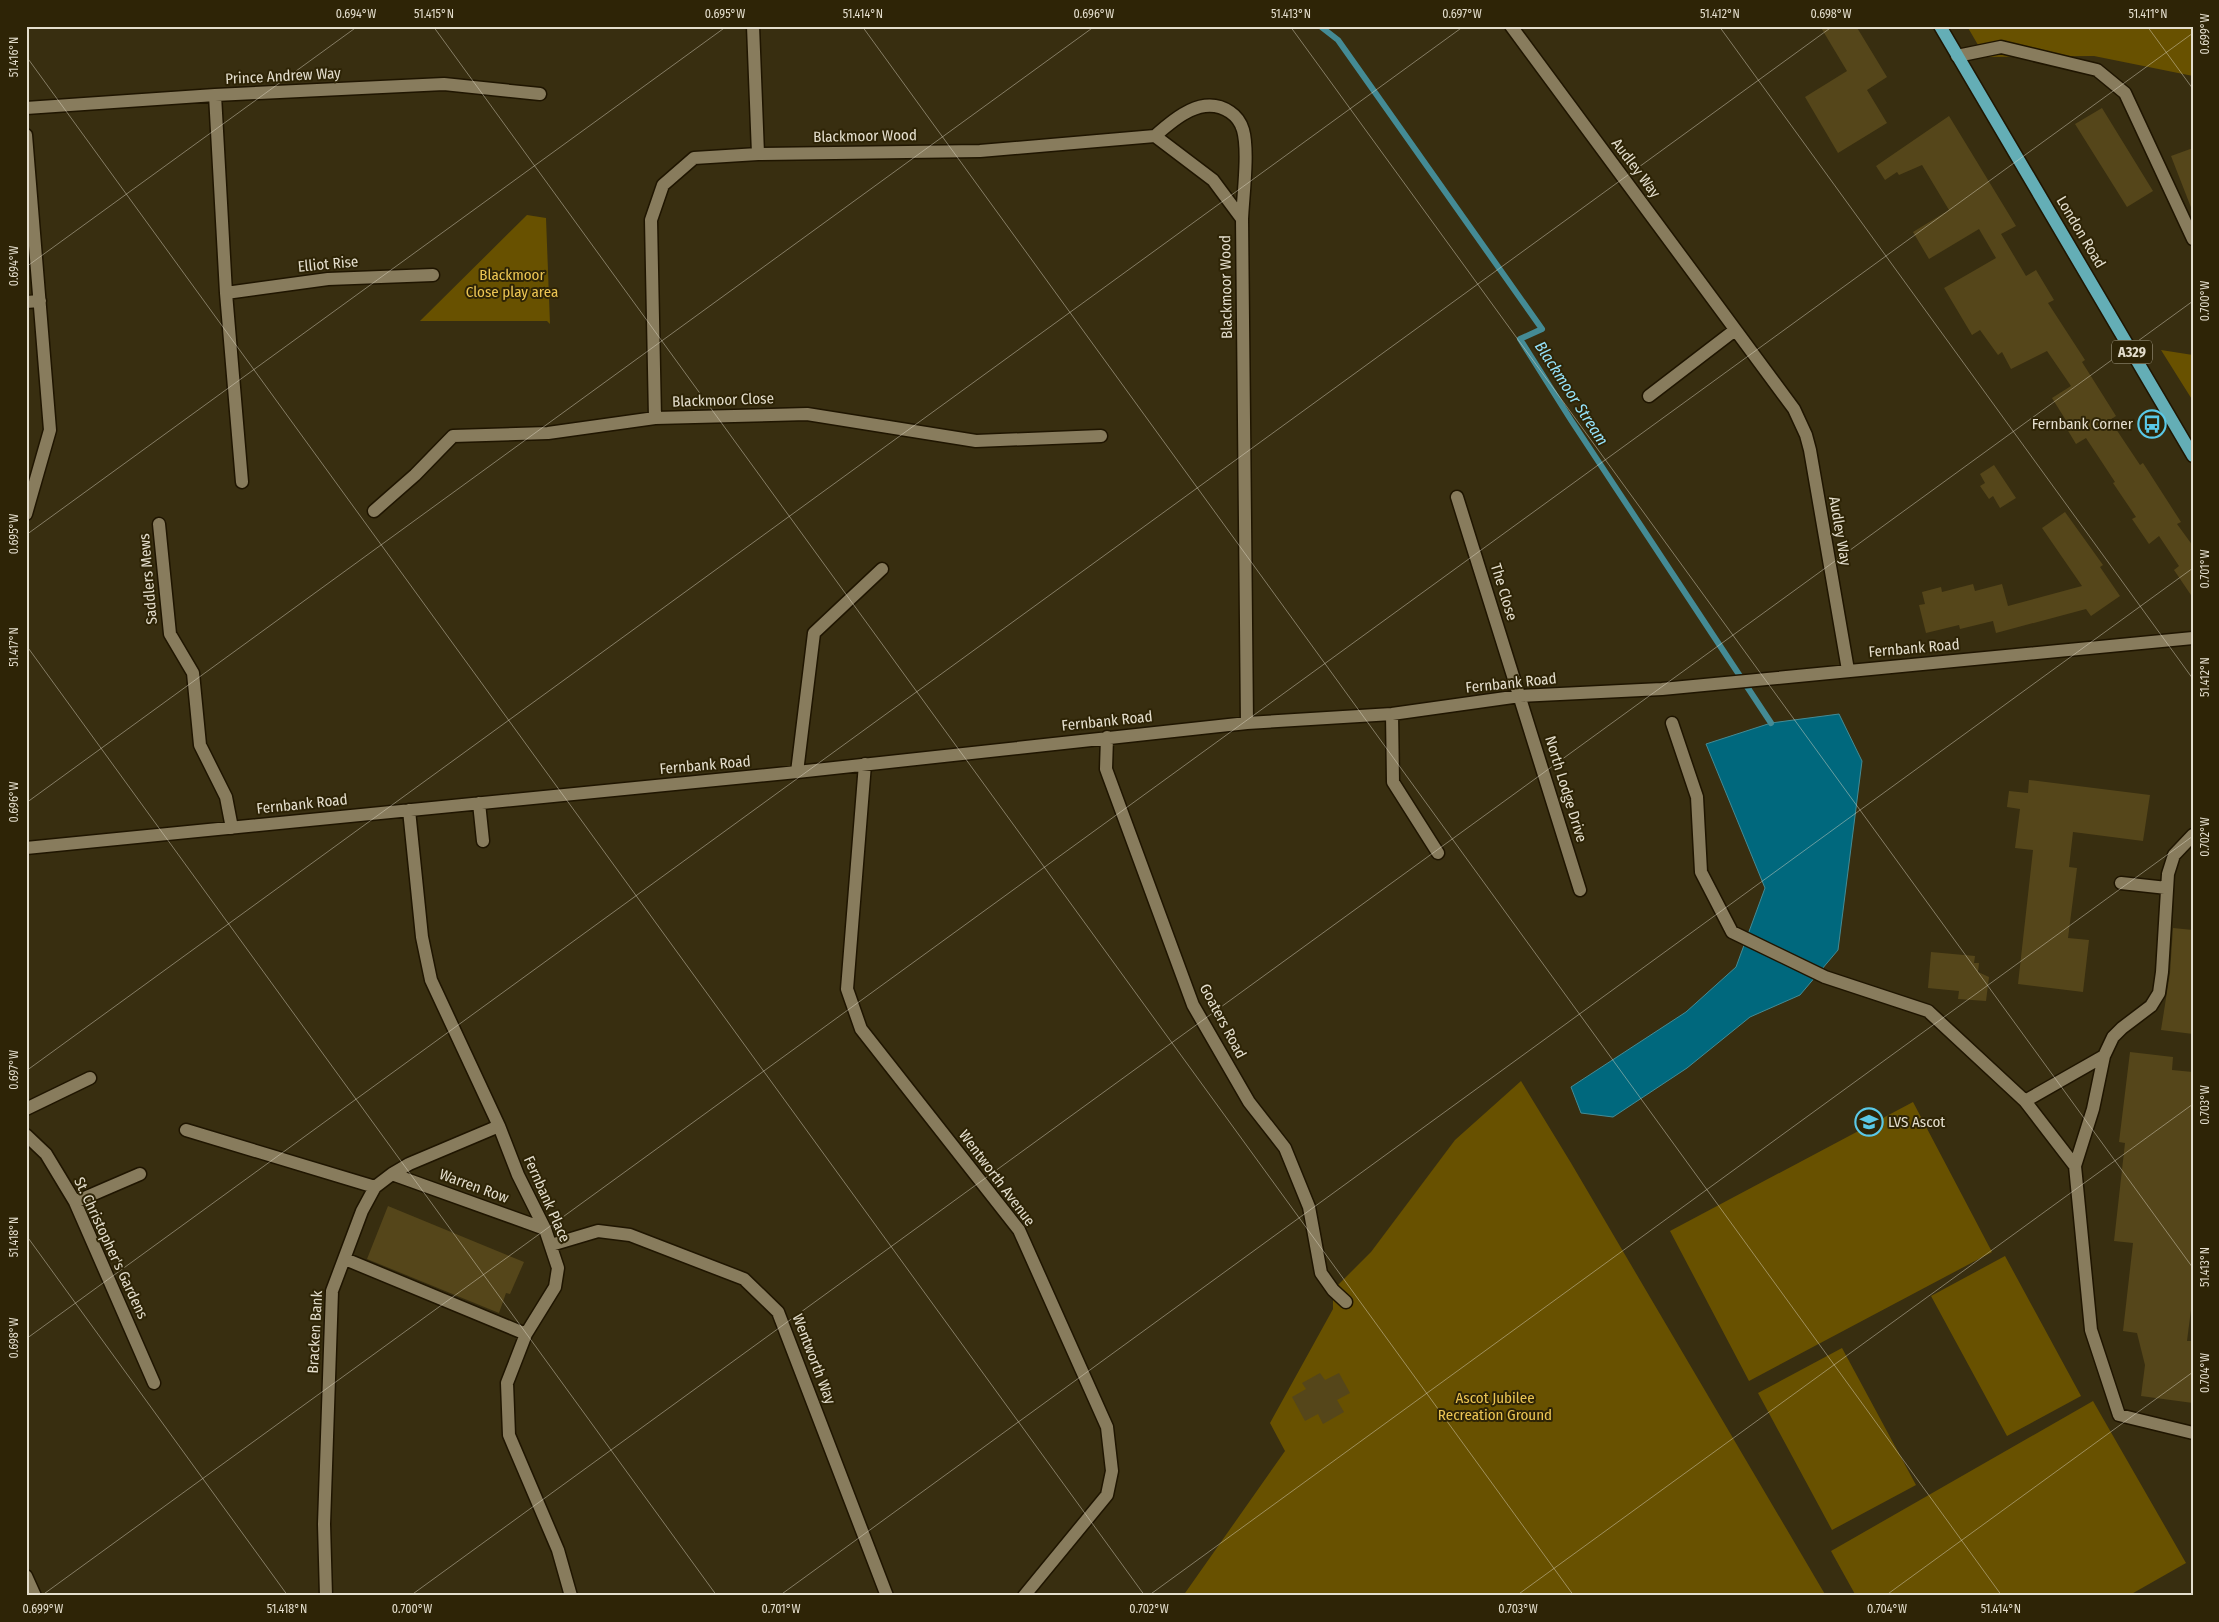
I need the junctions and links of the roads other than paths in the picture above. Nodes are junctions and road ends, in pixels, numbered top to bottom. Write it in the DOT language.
graph roads {
  1 [pos="753,26"];
  2 [pos="1510,26"];
  3 [pos="1940,26"];
  4 [pos="1957,56"];
  5 [pos="540,94"];
  6 [pos="215,95"];
  7 [pos="26,108"];
  8 [pos="26,135"];
  9 [pos="1155,136"];
  10 [pos="758,154"];
  11 [pos="1242,219"];
  12 [pos="2193,239"];
  13 [pos="433,275"];
  14 [pos="226,292"];
  15 [pos="40,301"];
  16 [pos="26,302"];
  17 [pos="1735,330"];
  18 [pos="1649,396"];
  19 [pos="655,418"];
  20 [pos="1101,436"];
  21 [pos="2193,456"];
  22 [pos="242,482"];
  23 [pos="1457,497"];
  24 [pos="374,511"];
  25 [pos="26,514"];
  26 [pos="160,524"];
  27 [pos="882,569"];
  28 [pos="2193,638"];
  29 [pos="1848,670"];
  30 [pos="1520,696"];
  31 [pos="1392,714"];
  32 [pos="1247,723"];
  33 [pos="1672,723"];
  34 [pos="1107,737"];
  35 [pos="865,764"];
  36 [pos="797,772"];
  37 [pos="479,803"];
  38 [pos="409,810"];
  39 [pos="232,828"];
  40 [pos="2193,835"];
  41 [pos="483,841"];
  42 [pos="26,848"];
  43 [pos="1438,853"];
  44 [pos="2121,883"];
  45 [pos="2167,888"];
  46 [pos="1580,890"];
  47 [pos="2104,1056"];
  48 [pos="90,1078"];
  49 [pos="2025,1101"];
  50 [pos="26,1109"];
  51 [pos="499,1126"];
  52 [pos="186,1130"];
  53 [pos="26,1135"];
  54 [pos="2075,1166"];
  55 [pos="140,1174"];
  56 [pos="392,1174"];
  57 [pos="375,1187"];
  58 [pos="75,1202"];
  59 [pos="545,1229"];
  60 [pos="552,1246"];
  61 [pos="345,1259"];
  62 [pos="1346,1302"];
  63 [pos="526,1334"];
  64 [pos="154,1383"];
  65 [pos="2193,1433"];
  66 [pos="26,1576"];
  67 [pos="35,1596"];
  68 [pos="326,1596"];
  69 [pos="571,1596"];
  70 [pos="887,1596"];
  71 [pos="1024,1596"];
  1 -- 10 [label="street"];
  2 -- 17 [label="street, Audley Way"];
  3 -- 4 [label="main road, London Road / A329"];
  4 -- 12 [label="street"];
  4 -- 21 [label="main road, London Road / A329"];
  5 -- 6 [label="street, Prince Andrew Way"];
  6 -- 7 [label="street, Prince Andrew Way"];
  6 -- 14 [label="street"];
  8 -- 15 [label="street"];
  9 -- 10 [label="street, Blackmoor Wood"];
  9 -- 11 [label="street, Blackmoor Wood"];
  9 -- 11 [label="street"];
  10 -- 19 [label="street, Blackmoor Wood"];
  11 -- 32 [label="street, Blackmoor Wood"];
  13 -- 14 [label="street, Elliot Rise"];
  14 -- 22 [label="street"];
  15 -- 16 [label="street"];
  15 -- 25 [label="street"];
  17 -- 18 [label="street"];
  17 -- 29 [label="street, Audley Way"];
  19 -- 20 [label="street, Blackmoor Close"];
  19 -- 24 [label="street, Blackmoor Close"];
  23 -- 30 [label="street, The Close"];
  26 -- 39 [label="street, Saddlers Mews"];
  27 -- 36 [label="street"];
  28 -- 29 [label="street, Fernbank Road"];
  29 -- 30 [label="street, Fernbank Road"];
  30 -- 31 [label="street, Fernbank Road"];
  30 -- 46 [label="street, North Lodge Drive"];
  31 -- 32 [label="street, Fernbank Road"];
  31 -- 43 [label="street"];
  32 -- 34 [label="street, Fernbank Road"];
  33 -- 49 [label="street"];
  34 -- 35 [label="street, Fernbank Road"];
  34 -- 62 [label="street, Goaters Road"];
  35 -- 36 [label="street, Fernbank Road"];
  35 -- 71 [label="street, Wentworth Avenue"];
  36 -- 37 [label="street, Fernbank Road"];
  37 -- 38 [label="street, Fernbank Road"];
  37 -- 41 [label="street"];
  38 -- 39 [label="street, Fernbank Road"];
  38 -- 51 [label="street, Fernbank Place"];
  39 -- 42 [label="street, Fernbank Road"];
  40 -- 45 [label="street"];
  44 -- 45 [label="street"];
  45 -- 47 [label="street"];
  47 -- 49 [label="street"];
  47 -- 54 [label="street"];
  48 -- 50 [label="street"];
  49 -- 54 [label="street"];
  51 -- 56 [label="street, Bracken Bank"];
  51 -- 59 [label="street, Fernbank Place"];
  52 -- 57 [label="street"];
  53 -- 58 [label="street, St. Christopher's Gardens"];
  54 -- 65 [label="street"];
  55 -- 58 [label="street"];
  56 -- 57 [label="street, Bracken Bank"];
  56 -- 59 [label="street, Warren Row"];
  57 -- 61 [label="street, Bracken Bank"];
  58 -- 64 [label="street, St. Christopher's Gardens"];
  59 -- 60 [label="street, Fernbank Place"];
  60 -- 63 [label="street, Fernbank Place"];
  60 -- 70 [label="street, Wentworth Way"];
  61 -- 63 [label="street"];
  61 -- 68 [label="street, Bracken Bank"];
  63 -- 69 [label="street, Fernbank Place"];
  66 -- 67 [label="street"];
}
